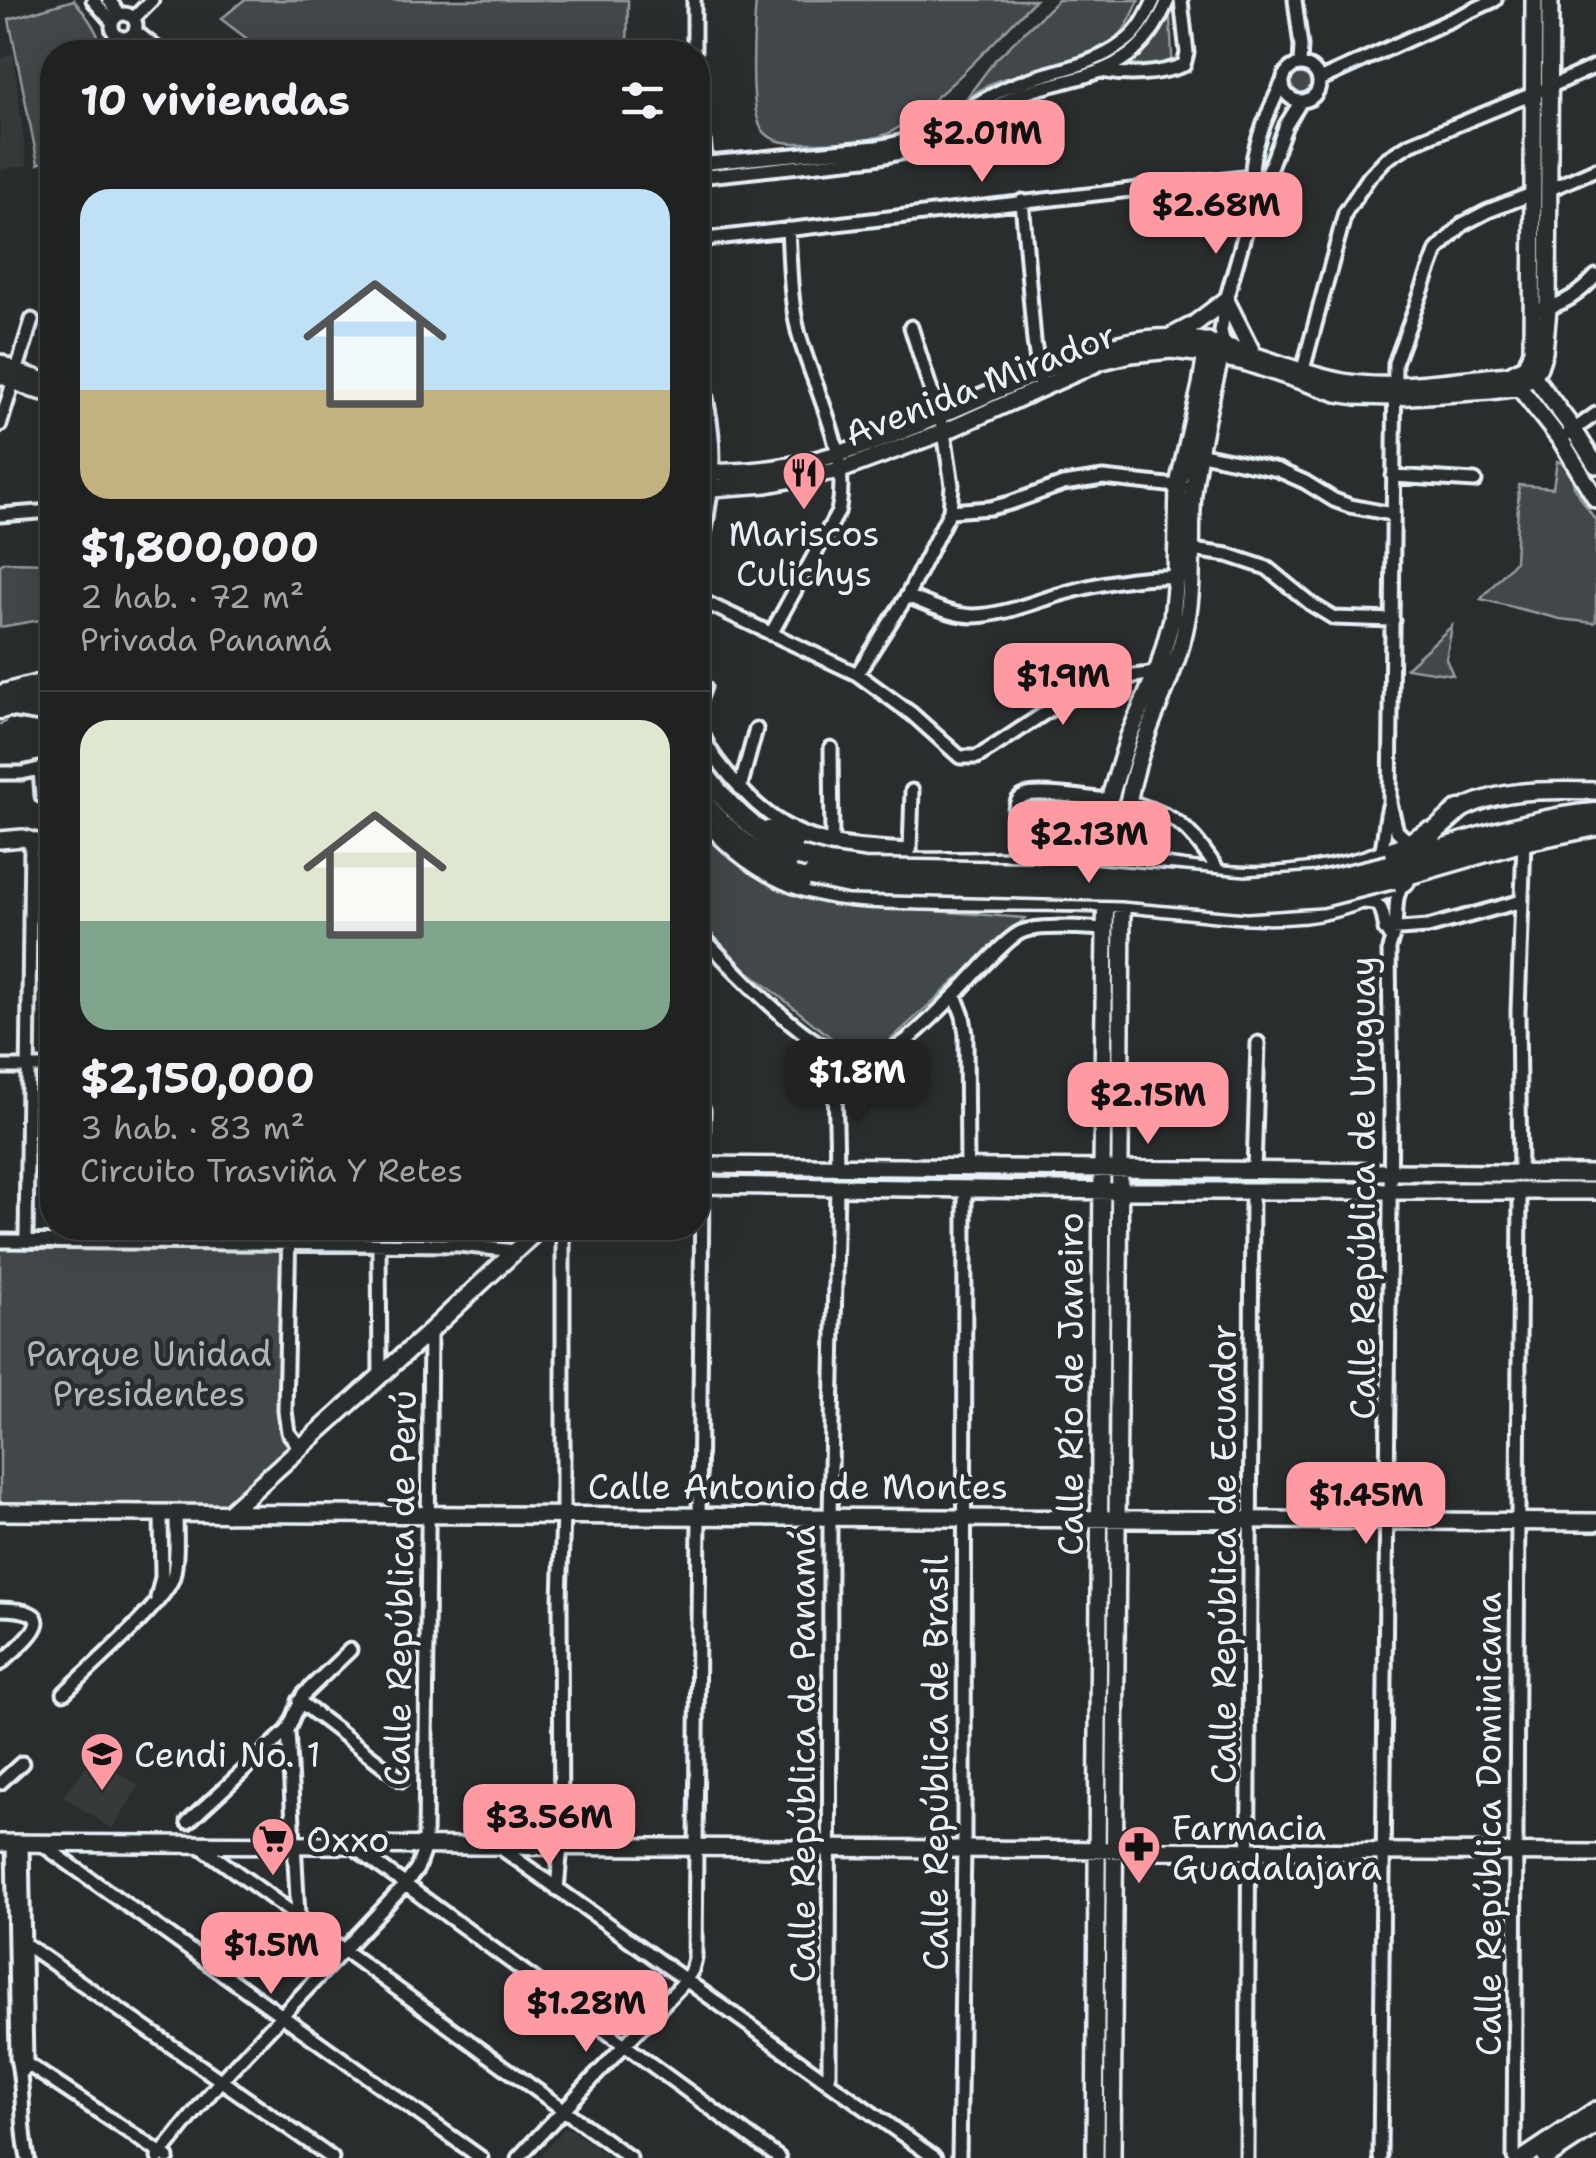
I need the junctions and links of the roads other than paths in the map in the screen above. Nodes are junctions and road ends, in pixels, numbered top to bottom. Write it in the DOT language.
graph roads {
  1 [pos="93,0"];
  2 [pos="109,0"];
  3 [pos="152,0"];
  4 [pos="694,0"];
  5 [pos="1154,0"];
  6 [pos="1168,0"];
  7 [pos="1181,0"];
  8 [pos="1295,0"];
  9 [pos="1496,0"];
  10 [pos="1534,0"];
  11 [pos="1550,0"];
  12 [pos="116,18"];
  13 [pos="131,29"];
  14 [pos="136,40"];
  15 [pos="146,40"];
  16 [pos="694,40"];
  17 [pos="1300,64"];
  18 [pos="1596,66"];
  19 [pos="1100,70"];
  20 [pos="1077,73"];
  21 [pos="1319,80"];
  22 [pos="1282,83"];
  23 [pos="1540,91"];
  24 [pos="1299,101"];
  25 [pos="1265,122"];
  26 [pos="1282,134"];
  27 [pos="710,169"];
  28 [pos="1596,169"];
  29 [pos="1252,176"];
  30 [pos="1266,178"];
  31 [pos="1540,192"];
  32 [pos="1256,194"];
  33 [pos="1022,201"];
  34 [pos="788,230"];
  35 [pos="710,239"];
  36 [pos="1596,276"];
  37 [pos="1226,300"];
  38 [pos="1540,309"];
  39 [pos="32,320"];
  40 [pos="911,327"];
  41 [pos="1172,343"];
  42 [pos="1216,345"];
  43 [pos="1249,358"];
  44 [pos="0,363"];
  45 [pos="1530,370"];
  46 [pos="10,376"];
  47 [pos="1301,376"];
  48 [pos="1040,380"];
  49 [pos="40,381"];
  50 [pos="1514,381"];
  51 [pos="1207,387"];
  52 [pos="40,389"];
  53 [pos="1394,391"];
  54 [pos="1596,414"];
  55 [pos="939,415"];
  56 [pos="0,425"];
  57 [pos="944,432"];
  58 [pos="1567,434"];
  59 [pos="1193,452"];
  60 [pos="840,462"];
  61 [pos="1596,464"];
  62 [pos="1393,476"];
  63 [pos="710,479"];
  64 [pos="1475,482"];
  65 [pos="1186,487"];
  66 [pos="1596,499"];
  67 [pos="40,511"];
  68 [pos="950,512"];
  69 [pos="1392,514"];
  70 [pos="0,516"];
  71 [pos="1192,550"];
  72 [pos="1184,578"];
  73 [pos="907,596"];
  74 [pos="710,605"];
  75 [pos="1393,620"];
  76 [pos="771,634"];
  77 [pos="1156,673"];
  78 [pos="857,674"];
  79 [pos="40,684"];
  80 [pos="0,696"];
  81 [pos="40,698"];
  82 [pos="0,709"];
  83 [pos="40,715"];
  84 [pos="756,729"];
  85 [pos="830,748"];
  86 [pos="710,752"];
  87 [pos="40,769"];
  88 [pos="0,774"];
  89 [pos="710,776"];
  90 [pos="710,782"];
  91 [pos="740,788"];
  92 [pos="912,791"];
  93 [pos="1596,791"];
  94 [pos="1109,800"];
  95 [pos="1127,801"];
  96 [pos="1390,803"];
  97 [pos="1460,810"];
  98 [pos="710,811"];
  99 [pos="1596,812"];
  100 [pos="710,826"];
  101 [pos="1596,826"];
  102 [pos="0,840"];
  103 [pos="31,840"];
  104 [pos="832,842"];
  105 [pos="1409,842"];
  106 [pos="1524,842"];
  107 [pos="40,843"];
  108 [pos="910,850"];
  109 [pos="1050,860"];
  110 [pos="972,861"];
  111 [pos="1013,861"];
  112 [pos="1113,862"];
  113 [pos="1216,867"];
  114 [pos="1393,869"];
  115 [pos="1180,870"];
  116 [pos="1522,901"];
  117 [pos="1357,902"];
  118 [pos="1046,903"];
  119 [pos="1114,904"];
  120 [pos="1189,911"];
  121 [pos="1105,928"];
  122 [pos="1391,933"];
  123 [pos="710,944"];
  124 [pos="955,995"];
  125 [pos="1258,1043"];
  126 [pos="0,1067"];
  127 [pos="28,1067"];
  128 [pos="40,1067"];
  129 [pos="836,1082"];
  130 [pos="710,1165"];
  131 [pos="837,1166"];
  132 [pos="967,1168"];
  133 [pos="1110,1169"];
  134 [pos="1254,1171"];
  135 [pos="1390,1172"];
  136 [pos="1520,1173"];
  137 [pos="1596,1174"];
  138 [pos="710,1184"];
  139 [pos="837,1187"];
  140 [pos="965,1189"];
  141 [pos="1252,1190"];
  142 [pos="1389,1190"];
  143 [pos="1110,1191"];
  144 [pos="1520,1191"];
  145 [pos="1596,1191"];
  146 [pos="289,1240"];
  147 [pos="527,1240"];
  148 [pos="562,1240"];
  149 [pos="700,1240"];
  150 [pos="0,1241"];
  151 [pos="26,1241"];
  152 [pos="114,1242"];
  153 [pos="200,1242"];
  154 [pos="289,1243"];
  155 [pos="380,1245"];
  156 [pos="515,1251"];
  157 [pos="430,1331"];
  158 [pos="380,1376"];
  159 [pos="300,1446"];
  160 [pos="0,1512"];
  161 [pos="169,1513"];
  162 [pos="227,1514"];
  163 [pos="428,1515"];
  164 [pos="563,1515"];
  165 [pos="699,1515"];
  166 [pos="830,1516"];
  167 [pos="964,1516"];
  168 [pos="1099,1519"];
  169 [pos="1117,1519"];
  170 [pos="1250,1520"];
  171 [pos="1386,1521"];
  172 [pos="1517,1522"];
  173 [pos="1596,1522"];
  174 [pos="0,1609"];
  175 [pos="350,1650"];
  176 [pos="0,1664"];
  177 [pos="64,1693"];
  178 [pos="299,1700"];
  179 [pos="288,1730"];
  180 [pos="22,1763"];
  181 [pos="402,1780"];
  182 [pos="0,1783"];
  183 [pos="188,1822"];
  184 [pos="12,1843"];
  185 [pos="40,1843"];
  186 [pos="196,1843"];
  187 [pos="296,1844"];
  188 [pos="352,1845"];
  189 [pos="424,1846"];
  190 [pos="498,1846"];
  191 [pos="562,1846"];
  192 [pos="696,1847"];
  193 [pos="829,1848"];
  194 [pos="964,1849"];
  195 [pos="1107,1850"];
  196 [pos="1248,1850"];
  197 [pos="1382,1851"];
  198 [pos="1516,1852"];
  199 [pos="1596,1852"];
  200 [pos="406,1884"];
  201 [pos="558,1889"];
  202 [pos="298,1916"];
  203 [pos="20,1940"];
  204 [pos="344,1950"];
  205 [pos="684,1980"];
  206 [pos="282,2016"];
  207 [pos="624,2044"];
  208 [pos="22,2065"];
  209 [pos="221,2080"];
  210 [pos="829,2082"];
  211 [pos="563,2109"];
  212 [pos="1596,2110"];
  213 [pos="1596,2125"];
  214 [pos="162,2156"];
  215 [pos="28,2158"];
  216 [pos="332,2158"];
  217 [pos="481,2158"];
  218 [pos="518,2158"];
  219 [pos="630,2158"];
  220 [pos="780,2158"];
  221 [pos="935,2158"];
  222 [pos="959,2158"];
  223 [pos="1095,2158"];
  224 [pos="1112,2158"];
  225 [pos="1247,2158"];
  226 [pos="1380,2158"];
  227 [pos="1514,2158"];
  228 [pos="1524,2158"];
  229 [pos="1546,2158"];
  1 -- 12 [label="street"];
  2 -- 12 [label="street"];
  3 -- 13 [label="street"];
  4 -- 16 [label="street"];
  5 -- 20 [label="street"];
  6 -- 19 [label="street"];
  7 -- 19 [label="street"];
  8 -- 17 [label="street"];
  9 -- 21 [label="street"];
  10 -- 23 [label="main road"];
  11 -- 23 [label="main road"];
  12 -- 13 [label="street"];
  12 -- 13 [label="street"];
  13 -- 14 [label="street"];
  13 -- 15 [label="street"];
  17 -- 21 [label="street"];
  17 -- 22 [label="street"];
  18 -- 23 [label="street"];
  19 -- 20 [label="street"];
  20 -- 27 [label="street"];
  21 -- 24 [label="street"];
  22 -- 24 [label="street"];
  22 -- 25 [label="street, Calle Río de Janeiro"];
  23 -- 31 [label="main road"];
  23 -- 47 [label="street"];
  24 -- 25 [label="street"];
  24 -- 26 [label="street, Calle Río de Janeiro"];
  25 -- 26 [label="street"];
  25 -- 29 [label="street, Calle Río de Janeiro"];
  26 -- 30 [label="street, Calle Río de Janeiro"];
  28 -- 31 [label="street"];
  29 -- 30 [label="street"];
  29 -- 32 [label="street, Calle Río de Janeiro"];
  29 -- 33 [label="street"];
  30 -- 32 [label="street, Calle Río de Janeiro"];
  31 -- 38 [label="main road"];
  31 -- 53 [label="street"];
  32 -- 37 [label="street, Calle Río de Janeiro"];
  33 -- 34 [label="street"];
  33 -- 48 [label="street"];
  34 -- 35 [label="street"];
  34 -- 60 [label="street"];
  36 -- 38 [label="street"];
  37 -- 41 [label="main road"];
  37 -- 42 [label="street, Calle Río de Janeiro"];
  37 -- 43 [label="main road"];
  38 -- 45 [label="main road"];
  39 -- 46 [label="street"];
  40 -- 55 [label="street"];
  41 -- 42 [label="main road, Avenida Mirador"];
  41 -- 48 [label="main road, Avenida Mirador"];
  41 -- 51 [label="main road"];
  42 -- 43 [label="main road, Avenida Mirador"];
  42 -- 51 [label="main road, Calle Río de Janeiro"];
  43 -- 47 [label="main road, Avenida Mirador"];
  43 -- 51 [label="main road"];
  44 -- 46 [label="main road"];
  45 -- 50 [label="main road"];
  45 -- 58 [label="main road"];
  46 -- 49 [label="main road"];
  46 -- 52 [label="main road"];
  46 -- 56 [label="street"];
  47 -- 53 [label="main road, Avenida Mirador"];
  48 -- 55 [label="main road, Avenida Mirador"];
  48 -- 57 [label="main road, Avenida Mirador"];
  50 -- 53 [label="main road, Avenida Mirador"];
  50 -- 58 [label="main road"];
  51 -- 59 [label="main road, Calle Río de Janeiro"];
  53 -- 62 [label="street"];
  54 -- 58 [label="street"];
  55 -- 57 [label="street"];
  55 -- 60 [label="main road, Avenida Mirador"];
  57 -- 60 [label="main road, Avenida Mirador"];
  57 -- 68 [label="street"];
  58 -- 61 [label="main road"];
  58 -- 66 [label="main road"];
  59 -- 65 [label="main road, Calle Río de Janeiro"];
  59 -- 69 [label="street"];
  60 -- 63 [label="main road, Avenida Mirador"];
  60 -- 76 [label="street"];
  62 -- 64 [label="street"];
  62 -- 69 [label="street"];
  65 -- 68 [label="street"];
  65 -- 71 [label="main road, Calle Río de Janeiro"];
  65 -- 72 [label="main road, Calle Río de Janeiro"];
  67 -- 70 [label="street"];
  68 -- 73 [label="street"];
  69 -- 75 [label="street"];
  71 -- 72 [label="main road, Calle Río de Janeiro"];
  71 -- 75 [label="street"];
  72 -- 73 [label="street"];
  72 -- 77 [label="main road, Calle Río de Janeiro"];
  72 -- 95 [label="main road, Calle Río de Janeiro"];
  73 -- 78 [label="street"];
  74 -- 76 [label="street"];
  75 -- 96 [label="street"];
  76 -- 78 [label="street"];
  77 -- 78 [label="street"];
  77 -- 94 [label="main road, Calle Río de Janeiro"];
  79 -- 80 [label="main road"];
  81 -- 82 [label="main road"];
  82 -- 83 [label="street"];
  84 -- 91 [label="street"];
  85 -- 104 [label="street"];
  86 -- 91 [label="street"];
  87 -- 88 [label="street"];
  89 -- 110 [label="main road"];
  90 -- 114 [label="main road, bridge"];
  91 -- 104 [label="street"];
  92 -- 108 [label="street"];
  93 -- 97 [label="main road"];
  94 -- 111 [label="street"];
  94 -- 112 [label="main road, Calle Río de Janeiro"];
  95 -- 112 [label="main road, Calle Río de Janeiro"];
  95 -- 113 [label="street"];
  96 -- 105 [label="street"];
  96 -- 114 [label="street, Calle República de Uruguay"];
  97 -- 105 [label="main road"];
  97 -- 114 [label="main road"];
  98 -- 114 [label="main road, bridge"];
  99 -- 114 [label="main road"];
  100 -- 118 [label="main road"];
  101 -- 106 [label="main road"];
  102 -- 103 [label="main road"];
  103 -- 107 [label="main road"];
  103 -- 127 [label="street"];
  104 -- 108 [label="street"];
  105 -- 114 [label="main road"];
  106 -- 114 [label="main road"];
  106 -- 116 [label="street"];
  108 -- 110 [label="main road"];
  109 -- 111 [label="main road"];
  109 -- 112 [label="main road"];
  109 -- 118 [label="main road"];
  110 -- 111 [label="main road"];
  112 -- 115 [label="main road"];
  112 -- 119 [label="main road, Calle Río de Janeiro"];
  114 -- 115 [label="main road"];
  114 -- 117 [label="main road"];
  114 -- 122 [label="street, Calle República de Uruguay"];
  115 -- 120 [label="main road"];
  116 -- 122 [label="street"];
  116 -- 136 [label="street"];
  117 -- 120 [label="main road"];
  117 -- 122 [label="street"];
  118 -- 119 [label="main road"];
  119 -- 120 [label="main road"];
  119 -- 121 [label="main road, Calle Río de Janeiro"];
  119 -- 133 [label="main road, Calle Río de Janeiro"];
  121 -- 124 [label="street"];
  121 -- 133 [label="main road, Calle Río de Janeiro"];
  122 -- 135 [label="street, Calle República de Uruguay"];
  123 -- 124 [label="street"];
  124 -- 132 [label="street"];
  125 -- 134 [label="street"];
  126 -- 127 [label="street"];
  127 -- 128 [label="street"];
  127 -- 151 [label="street"];
  129 -- 131 [label="street"];
  130 -- 131 [label="main road"];
  131 -- 132 [label="main road"];
  132 -- 133 [label="main road"];
  133 -- 134 [label="main road"];
  133 -- 143 [label="main road, Calle Río de Janeiro"];
  134 -- 135 [label="main road"];
  135 -- 136 [label="main road"];
  135 -- 142 [label="street, Calle República de Uruguay"];
  136 -- 137 [label="main road"];
  138 -- 139 [label="main road"];
  139 -- 140 [label="main road"];
  139 -- 166 [label="street, Calle República de Panamá"];
  140 -- 143 [label="main road"];
  140 -- 167 [label="street, Calle República de Brasil"];
  141 -- 142 [label="main road"];
  141 -- 143 [label="main road"];
  141 -- 170 [label="street, Calle República de Ecuador"];
  142 -- 144 [label="main road"];
  142 -- 171 [label="street, Calle República de Uruguay"];
  143 -- 168 [label="main road, Calle Río de Janeiro"];
  143 -- 169 [label="main road, Calle Río de Janeiro"];
  144 -- 145 [label="main road"];
  144 -- 172 [label="street, Calle República Dominicana"];
  146 -- 154 [label="street"];
  147 -- 156 [label="main road"];
  148 -- 164 [label="street"];
  149 -- 165 [label="street"];
  150 -- 151 [label="street"];
  151 -- 152 [label="street"];
  152 -- 153 [label="street"];
  153 -- 154 [label="street"];
  154 -- 155 [label="street"];
  154 -- 159 [label="street"];
  155 -- 156 [label="street"];
  155 -- 158 [label="street"];
  156 -- 157 [label="main road"];
  157 -- 158 [label="main road"];
  157 -- 163 [label="street, Calle República de Perú"];
  158 -- 159 [label="main road"];
  159 -- 162 [label="main road"];
  160 -- 161 [label="main road, Calle Antonio de Montes"];
  161 -- 162 [label="main road, Calle Antonio de Montes"];
  161 -- 177 [label="street"];
  162 -- 163 [label="main road, Calle Antonio de Montes"];
  163 -- 164 [label="main road, Calle Antonio de Montes"];
  163 -- 189 [label="street, Calle República de Perú"];
  164 -- 165 [label="main road, Calle Antonio de Montes"];
  164 -- 191 [label="street"];
  165 -- 166 [label="main road, Calle Antonio de Montes"];
  165 -- 192 [label="street"];
  166 -- 167 [label="main road, Calle Antonio de Montes"];
  166 -- 193 [label="street, Calle República de Panamá"];
  167 -- 168 [label="main road, Calle Antonio de Montes"];
  167 -- 194 [label="street, Calle República de Brasil"];
  168 -- 169 [label="main road, Calle Antonio de Montes"];
  168 -- 195 [label="main road, Calle Río de Janeiro"];
  169 -- 170 [label="main road, Calle Antonio de Montes"];
  169 -- 195 [label="main road, Calle Río de Janeiro"];
  170 -- 171 [label="main road, Calle Antonio de Montes"];
  170 -- 196 [label="street, Calle República de Ecuador"];
  171 -- 172 [label="main road, Calle Antonio de Montes"];
  171 -- 197 [label="street, Calle República de Uruguay"];
  172 -- 173 [label="main road, Calle Antonio de Montes"];
  172 -- 198 [label="street, Calle República Dominicana"];
  174 -- 176 [label="street"];
  175 -- 178 [label="street"];
  178 -- 179 [label="street"];
  178 -- 181 [label="street"];
  179 -- 183 [label="street"];
  179 -- 187 [label="street"];
  180 -- 182 [label="street"];
  184 -- 185 [label="main road"];
  184 -- 203 [label="street"];
  185 -- 186 [label="main road"];
  185 -- 206 [label="street"];
  186 -- 187 [label="main road"];
  186 -- 202 [label="street"];
  187 -- 188 [label="main road"];
  187 -- 202 [label="street"];
  188 -- 189 [label="main road"];
  188 -- 200 [label="street"];
  189 -- 190 [label="main road"];
  189 -- 200 [label="street"];
  190 -- 191 [label="main road"];
  190 -- 201 [label="street"];
  191 -- 192 [label="main road"];
  191 -- 201 [label="street"];
  192 -- 193 [label="main road"];
  192 -- 205 [label="street"];
  193 -- 194 [label="main road"];
  193 -- 210 [label="street, Calle República de Panamá"];
  194 -- 195 [label="main road"];
  194 -- 222 [label="street, Calle República de Brasil"];
  195 -- 196 [label="main road"];
  195 -- 223 [label="main road, Calle Río de Janeiro"];
  195 -- 224 [label="main road, Calle Río de Janeiro"];
  196 -- 197 [label="main road"];
  196 -- 225 [label="street, Calle República de Ecuador"];
  197 -- 198 [label="main road"];
  197 -- 226 [label="street, Calle República de Uruguay"];
  198 -- 199 [label="main road"];
  198 -- 227 [label="street, Calle República Dominicana"];
  200 -- 204 [label="street"];
  200 -- 207 [label="street"];
  201 -- 205 [label="street"];
  202 -- 204 [label="street"];
  203 -- 208 [label="street"];
  203 -- 209 [label="street"];
  204 -- 206 [label="street"];
  204 -- 211 [label="street"];
  205 -- 207 [label="street"];
  205 -- 210 [label="street"];
  206 -- 209 [label="street"];
  206 -- 217 [label="street"];
  207 -- 211 [label="street"];
  207 -- 220 [label="street"];
  208 -- 214 [label="street"];
  208 -- 215 [label="street"];
  209 -- 214 [label="street"];
  209 -- 216 [label="street"];
  210 -- 221 [label="street"];
  211 -- 218 [label="street"];
  211 -- 219 [label="street"];
  212 -- 228 [label="main road"];
  213 -- 229 [label="main road"];
}
